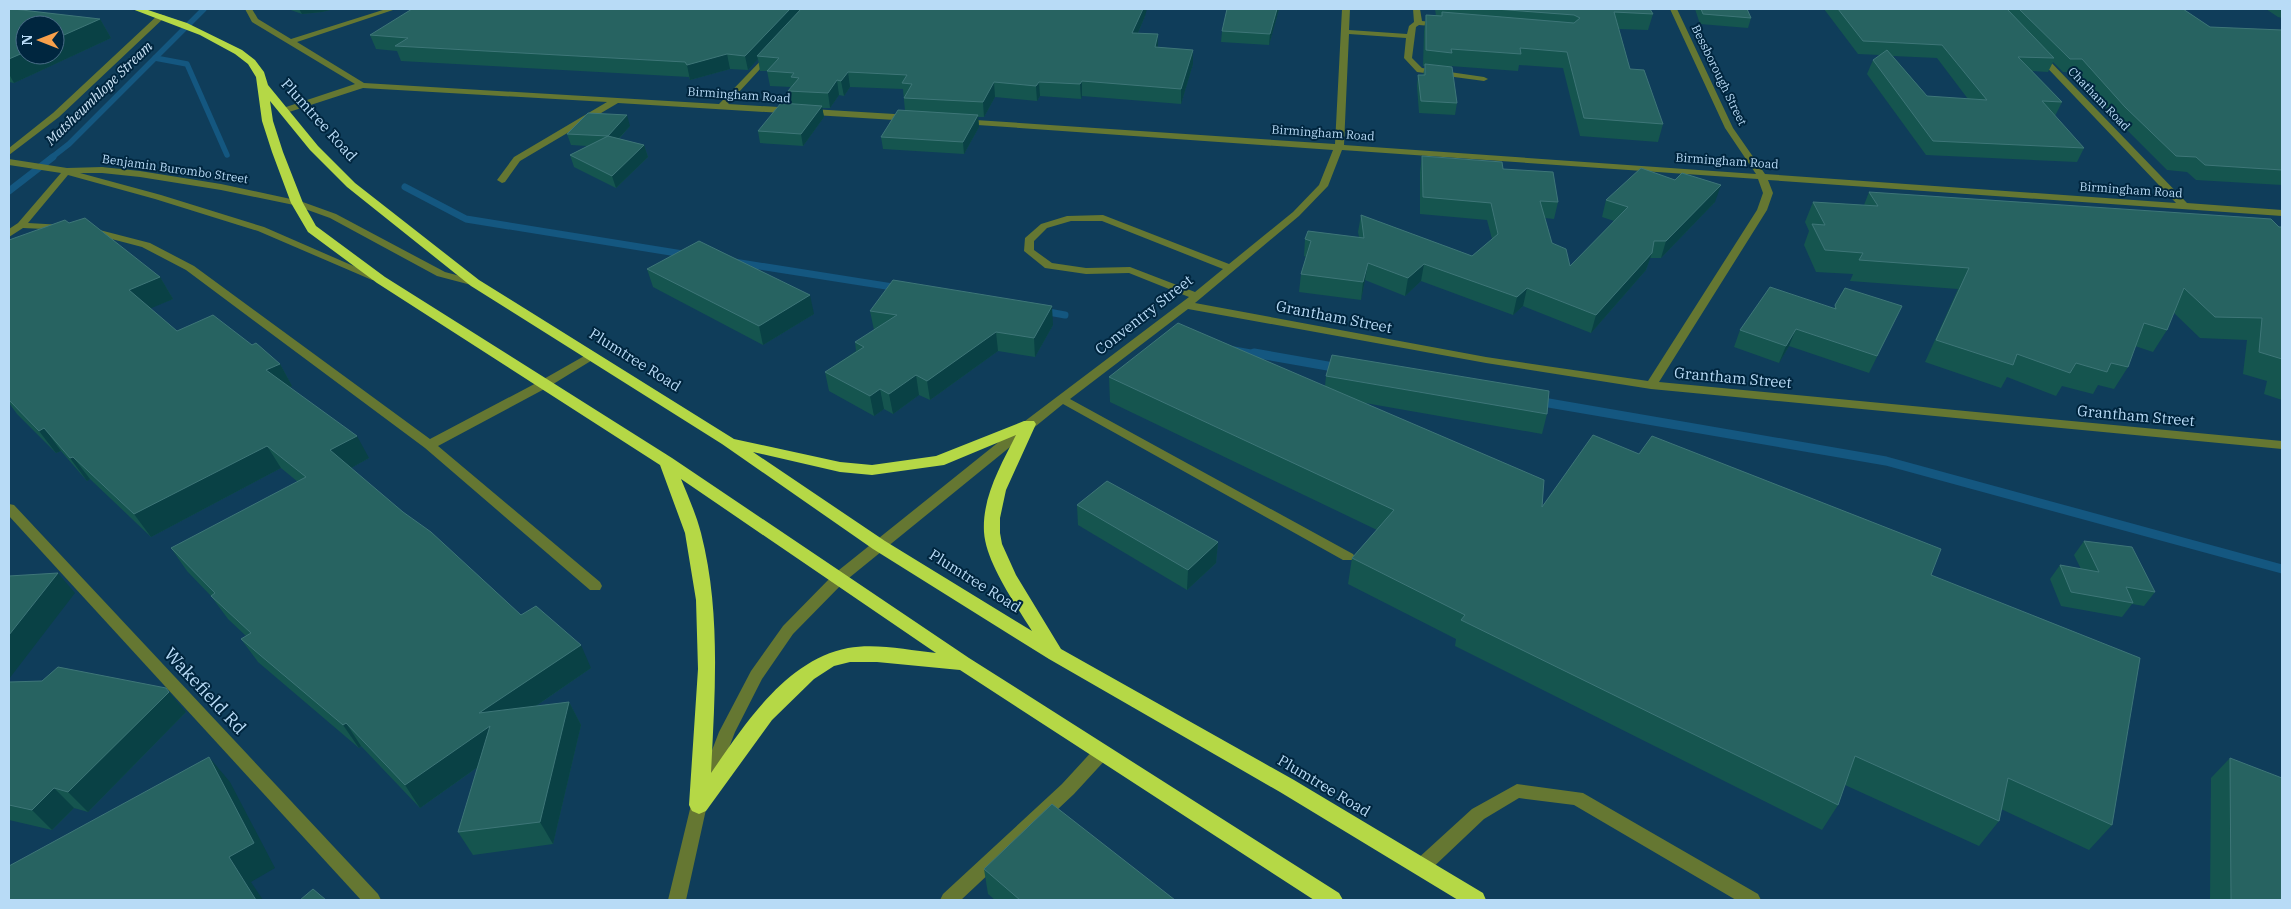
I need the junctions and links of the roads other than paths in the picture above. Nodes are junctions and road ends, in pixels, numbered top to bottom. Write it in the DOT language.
graph roads {
  1 [pos="136,9"];
  2 [pos="249,9"];
  3 [pos="393,9"];
  4 [pos="1346,9"];
  5 [pos="1417,9"];
  6 [pos="1674,9"];
  7 [pos="152,10"];
  8 [pos="162,16"];
  9 [pos="1418,23"];
  10 [pos="1446,25"];
  11 [pos="1345,32"];
  12 [pos="1410,36"];
  13 [pos="292,41"];
  14 [pos="779,44"];
  15 [pos="2036,51"];
  16 [pos="1484,79"];
  17 [pos="362,85"];
  18 [pos="264,87"];
  19 [pos="617,100"];
  20 [pos="722,106"];
  21 [pos="284,111"];
  22 [pos="918,119"];
  23 [pos="956,121"];
  24 [pos="1339,147"];
  25 [pos="9,152"];
  26 [pos="10,162"];
  27 [pos="63,170"];
  28 [pos="1762,176"];
  29 [pos="502,180"];
  30 [pos="297,204"];
  31 [pos="2185,207"];
  32 [pos="2282,212"];
  33 [pos="21,225"];
  34 [pos="9,234"];
  35 [pos="1230,268"];
  36 [pos="381,280"];
  37 [pos="475,283"];
  38 [pos="1196,296"];
  39 [pos="1186,305"];
  40 [pos="590,357"];
  41 [pos="546,383"];
  42 [pos="1651,385"];
  43 [pos="1062,400"];
  44 [pos="1029,424"];
  45 [pos="727,441"];
  46 [pos="429,445"];
  47 [pos="2282,445"];
  48 [pos="667,462"];
  49 [pos="9,508"];
  50 [pos="879,545"];
  51 [pos="1348,557"];
  52 [pos="839,578"];
  53 [pos="595,586"];
  54 [pos="1055,654"];
  55 [pos="963,663"];
  56 [pos="1102,752"];
  57 [pos="699,805"];
  58 [pos="1421,867"];
  59 [pos="372,900"];
  60 [pos="677,900"];
  61 [pos="949,900"];
  62 [pos="1332,900"];
  63 [pos="1476,900"];
  64 [pos="1752,900"];
  1 -- 7 [label="highway"];
  2 -- 13 [label="street"];
  3 -- 13 [label="street"];
  4 -- 11 [label="street, Conventry Street"];
  5 -- 9 [label="street"];
  6 -- 28 [label="street, Bessborough Street"];
  7 -- 8 [label="highway"];
  8 -- 18 [label="highway"];
  8 -- 25 [label="street"];
  9 -- 10 [label="street"];
  9 -- 12 [label="street"];
  11 -- 12 [label="street"];
  11 -- 24 [label="street, Conventry Street"];
  12 -- 16 [label="street"];
  13 -- 17 [label="street"];
  14 -- 20 [label="street"];
  15 -- 31 [label="street, Chatham Road"];
  17 -- 19 [label="street, Birmingham Road"];
  17 -- 21 [label="street"];
  18 -- 21 [label="highway, Plumtree Road"];
  18 -- 30 [label="highway, Plumtree Road"];
  19 -- 20 [label="street, Birmingham Road"];
  19 -- 29 [label="street"];
  20 -- 22 [label="street, Birmingham Road"];
  21 -- 37 [label="highway, Plumtree Road"];
  23 -- 24 [label="street, Birmingham Road"];
  24 -- 28 [label="street, Birmingham Road"];
  24 -- 35 [label="street, Conventry Street"];
  26 -- 27 [label="street, Benjamin Burombo Street"];
  27 -- 30 [label="street, Benjamin Burombo Street"];
  27 -- 33 [label="street"];
  27 -- 36 [label="street, Benjamin Burombo Street"];
  28 -- 31 [label="street, Birmingham Road"];
  28 -- 42 [label="street"];
  30 -- 36 [label="highway, Plumtree Road"];
  30 -- 37 [label="street, Benjamin Burombo Street"];
  31 -- 32 [label="street, Birmingham Road"];
  33 -- 34 [label="street"];
  33 -- 46 [label="street"];
  35 -- 38 [label="street, Conventry Street"];
  35 -- 38 [label="street"];
  36 -- 41 [label="highway, Plumtree Road"];
  37 -- 40 [label="highway, Plumtree Road"];
  38 -- 39 [label="street, Conventry Street"];
  39 -- 42 [label="street, Grantham Street"];
  39 -- 43 [label="street, Conventry Street"];
  40 -- 41 [label="street"];
  40 -- 45 [label="highway, Plumtree Road"];
  41 -- 46 [label="street"];
  41 -- 48 [label="highway, Plumtree Road"];
  42 -- 47 [label="street, Grantham Street"];
  43 -- 44 [label="street, Conventry Street"];
  43 -- 51 [label="street"];
  44 -- 45 [label="highway"];
  44 -- 50 [label="street, Conventry Street"];
  44 -- 54 [label="highway"];
  45 -- 50 [label="highway, Plumtree Road"];
  46 -- 53 [label="street"];
  48 -- 52 [label="highway, Plumtree Road"];
  48 -- 57 [label="highway"];
  49 -- 59 [label="street, Wakefield Rd"];
  50 -- 52 [label="street, Conventry Street"];
  50 -- 54 [label="highway, Plumtree Road"];
  52 -- 55 [label="highway, Plumtree Road"];
  52 -- 57 [label="street, Conventry Street"];
  54 -- 58 [label="highway, Plumtree Road"];
  55 -- 56 [label="highway, Plumtree Road"];
  55 -- 57 [label="highway"];
  56 -- 61 [label="street"];
  56 -- 62 [label="highway, Plumtree Road"];
  57 -- 60 [label="street, Conventry Street"];
  58 -- 63 [label="highway, Plumtree Road"];
  58 -- 64 [label="street"];
}
